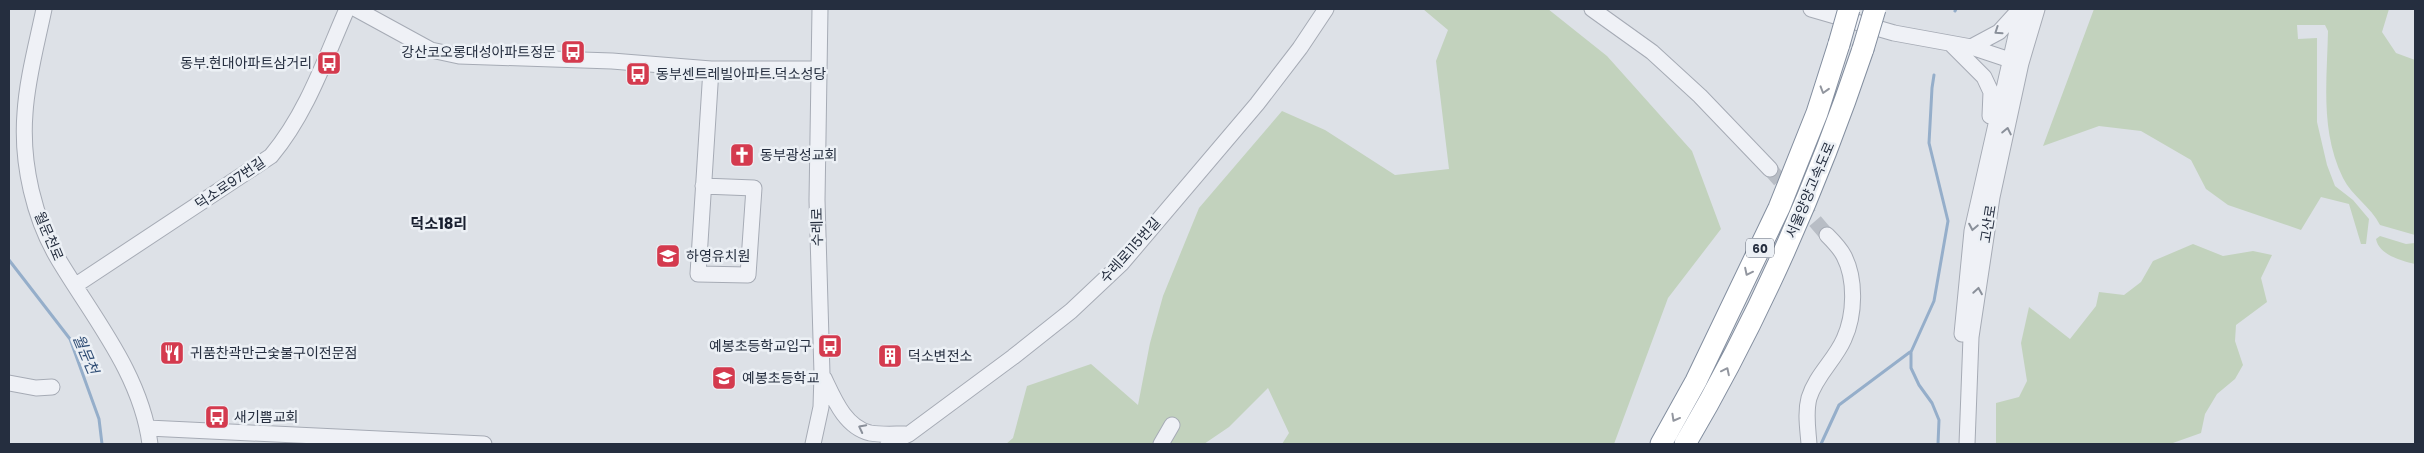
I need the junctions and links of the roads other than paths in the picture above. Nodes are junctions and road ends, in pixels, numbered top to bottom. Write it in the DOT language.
graph roads {
  1 [pos="44,9"];
  2 [pos="347,9"];
  3 [pos="356,9"];
  4 [pos="820,9"];
  5 [pos="1326,9"];
  6 [pos="1592,9"];
  7 [pos="1811,9"];
  8 [pos="1849,9"];
  9 [pos="1875,9"];
  10 [pos="2021,9"];
  11 [pos="2037,9"];
  12 [pos="1952,45"];
  13 [pos="1971,47"];
  14 [pos="2016,61"];
  15 [pos="818,68"];
  16 [pos="711,69"];
  17 [pos="1990,149"];
  18 [pos="1770,169"];
  19 [pos="704,186"];
  20 [pos="1828,235"];
  21 [pos="76,285"];
  22 [pos="822,374"];
  23 [pos="9,383"];
  24 [pos="52,387"];
  25 [pos="1172,425"];
  26 [pos="903,438"];
  27 [pos="150,440"];
  28 [pos="484,444"];
  29 [pos="813,444"];
  30 [pos="888,444"];
  31 [pos="1161,444"];
  32 [pos="1661,444"];
  33 [pos="1685,444"];
  34 [pos="1809,444"];
  35 [pos="1957,444"];
  36 [pos="1967,444"];
  1 -- 21 [label="street, 월문천로"];
  2 -- 21 [label="street, 덕소로97번길"];
  3 -- 16 [label="street"];
  4 -- 15 [label="street, 수레로"];
  5 -- 26 [label="street, 수레로115번길"];
  6 -- 18 [label="street"];
  7 -- 12 [label="street"];
  8 -- 32 [label="highway, 서울양양고속도로 / 60, one-way, bridge"];
  33 -- 9 [label="highway, 서울양양고속도로 / 60, one-way, bridge"];
  10 -- 13 [label="street, one-way"];
  10 -- 14 [label="street, 고산로"];
  11 -- 14 [label="street, 고산로"];
  12 -- 13 [label="street"];
  12 -- 17 [label="street"];
  13 -- 14 [label="street"];
  14 -- 17 [label="street, 고산로"];
  36 -- 14 [label="street, 고산로, one-way"];
  15 -- 16 [label="street"];
  15 -- 22 [label="street, 수레로"];
  16 -- 19 [label="street"];
  17 -- 35 [label="street, 고산로, one-way"];
  19 -- 19 [label="street"];
  20 -- 34 [label="street"];
  21 -- 27 [label="street, 월문천로"];
  26 -- 22 [label="street, one-way"];
  22 -- 29 [label="street, 수레로"];
  23 -- 24 [label="street"];
  25 -- 31 [label="street"];
  26 -- 30 [label="street, 수레로115번길"];
  27 -- 28 [label="street"];
}
